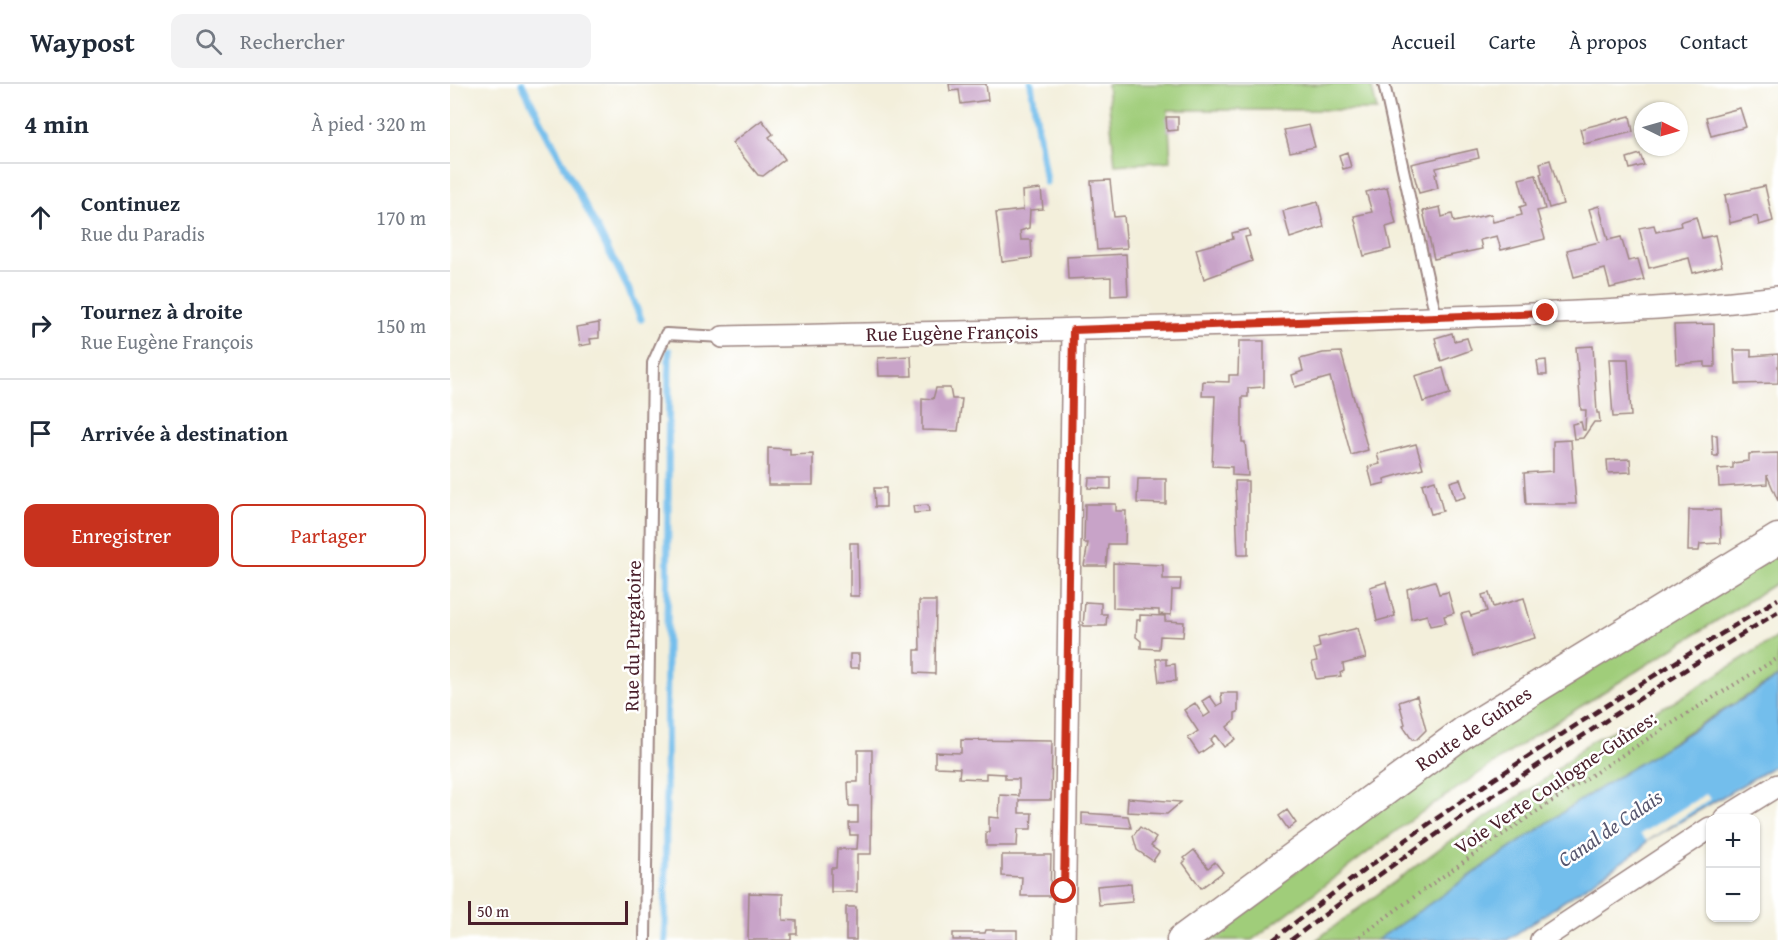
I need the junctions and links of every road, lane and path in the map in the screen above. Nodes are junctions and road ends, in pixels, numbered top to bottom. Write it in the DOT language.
graph roads {
  1 [pos="1384,84"];
  2 [pos="1778,297"];
  3 [pos="1437,317"];
  4 [pos="1073,330"];
  5 [pos="666,334"];
  6 [pos="723,337"];
  7 [pos="1778,539"];
  8 [pos="1778,658"];
  9 [pos="1778,785"];
  10 [pos="1733,814"];
  11 [pos="1706,831"];
  12 [pos="645,940"];
  13 [pos="1064,940"];
  14 [pos="1182,940"];
  15 [pos="1355,940"];
  16 [pos="1541,940"];
  1 -- 3 [label="lane"];
  2 -- 3 [label="street, Rue Eugène François"];
  3 -- 4 [label="street, Rue Eugène François"];
  4 -- 6 [label="street, Rue Eugène François"];
  4 -- 13 [label="street"];
  5 -- 6 [label="lane, Rue Eugène François"];
  5 -- 12 [label="lane, Rue du Purgatoire"];
  7 -- 14 [label="main road, Route de Guînes"];
  8 -- 15 [label="path, Voie Verte Coulogne-Guînes:"];
  9 -- 10 [label="street"];
  11 -- 16 [label="street"];
}
